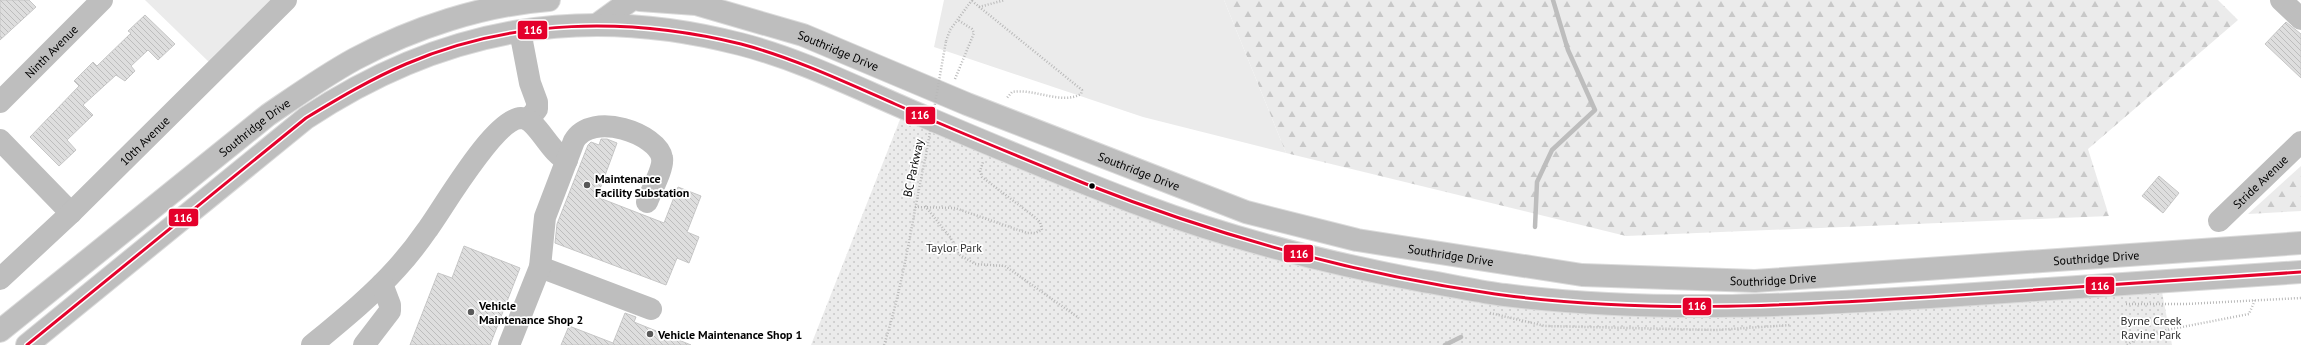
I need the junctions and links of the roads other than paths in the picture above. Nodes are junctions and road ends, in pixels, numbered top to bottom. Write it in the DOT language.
graph roads {
  1 [pos="102,0"];
  2 [pos="286,0"];
  3 [pos="549,0"];
  4 [pos="630,0"];
  5 [pos="640,0"];
  6 [pos="2281,0"];
  7 [pos="2301,19"];
  8 [pos="598,24"];
  9 [pos="520,30"];
  10 [pos="0,102"];
  11 [pos="528,120"];
  12 [pos="0,140"];
  13 [pos="2301,142"];
  14 [pos="567,160"];
  15 [pos="647,202"];
  16 [pos="71,213"];
  17 [pos="2219,221"];
  18 [pos="2301,244"];
  19 [pos="540,267"];
  20 [pos="2301,272"];
  21 [pos="0,280"];
  22 [pos="382,284"];
  23 [pos="651,309"];
  24 [pos="0,331"];
  25 [pos="27,345"];
  26 [pos="312,345"];
  27 [pos="364,345"];
  28 [pos="509,345"];
  1 -- 10 [label="main road, Ninth Avenue"];
  2 -- 16 [label="main road, 10th Avenue"];
  3 -- 24 [label="main road, Southridge Drive"];
  4 -- 8 [label="main road"];
  5 -- 18 [label="main road, Southridge Drive"];
  6 -- 7 [label="main road"];
  8 -- 9 [label="main road, Southridge Drive"];
  8 -- 20 [label="main road, Southridge Drive"];
  9 -- 11 [label="main road"];
  9 -- 25 [label="main road, Southridge Drive"];
  11 -- 14 [label="main road"];
  11 -- 22 [label="main road"];
  12 -- 16 [label="main road"];
  13 -- 17 [label="main road, Stride Avenue"];
  14 -- 15 [label="main road"];
  14 -- 19 [label="main road"];
  16 -- 21 [label="main road, 10th Avenue"];
  19 -- 23 [label="main road"];
  19 -- 28 [label="main road"];
  22 -- 26 [label="main road"];
  22 -- 27 [label="main road"];
}
